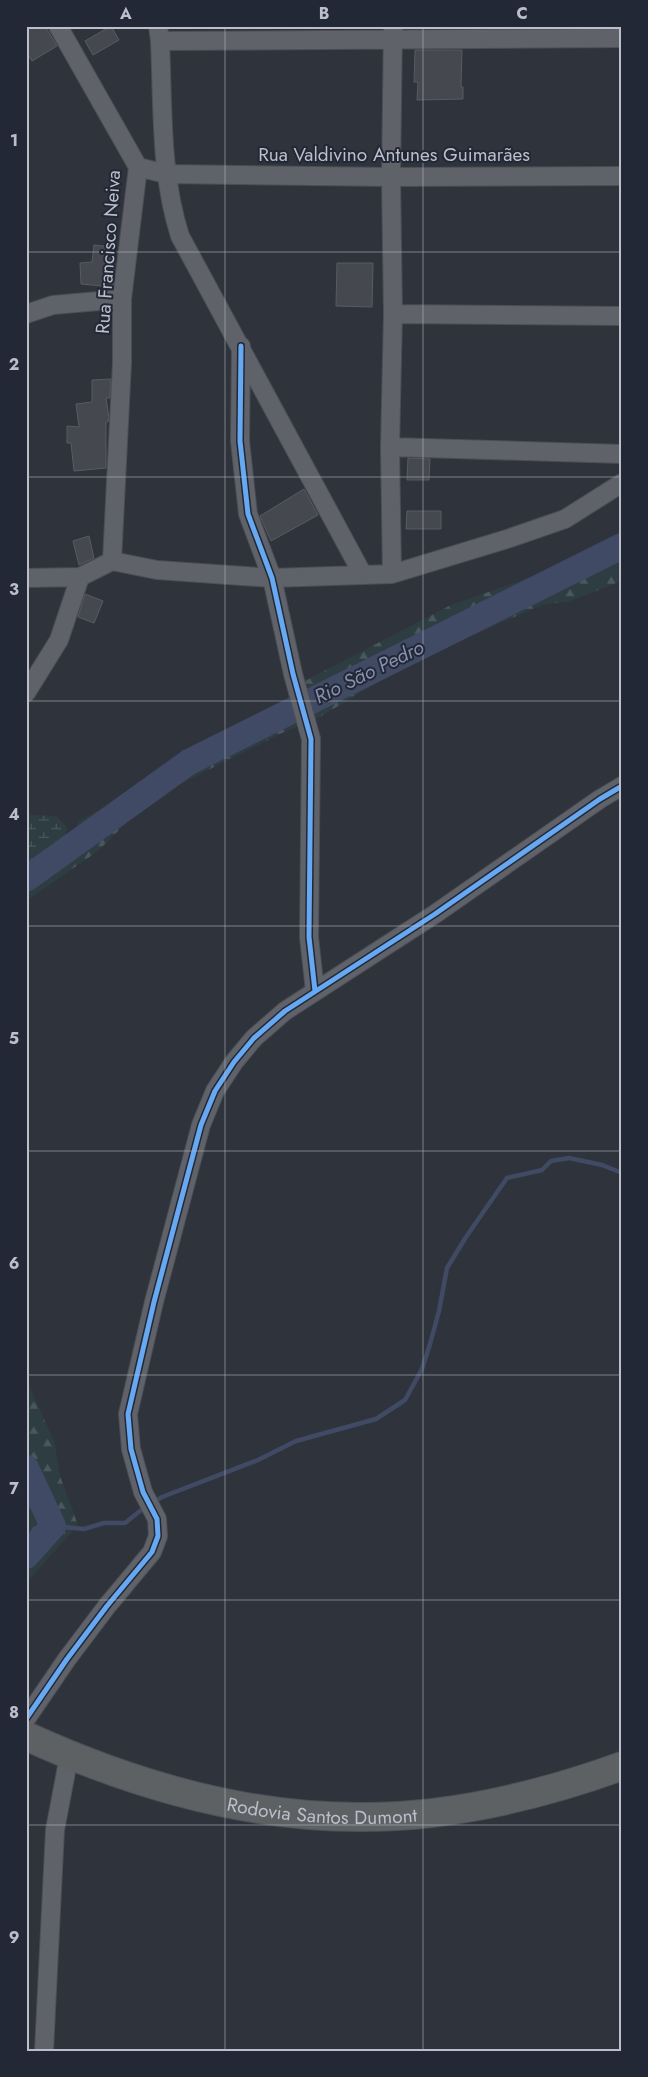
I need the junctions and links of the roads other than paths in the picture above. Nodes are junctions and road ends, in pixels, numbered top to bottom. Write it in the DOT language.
graph roads {
  1 [pos="58,26"];
  2 [pos="394,32"];
  3 [pos="159,34"];
  4 [pos="622,38"];
  5 [pos="138,167"];
  6 [pos="166,174"];
  7 [pos="622,176"];
  8 [pos="391,177"];
  9 [pos="122,299"];
  10 [pos="26,314"];
  11 [pos="393,314"];
  12 [pos="622,316"];
  13 [pos="241,346"];
  14 [pos="390,447"];
  15 [pos="622,454"];
  16 [pos="622,483"];
  17 [pos="112,561"];
  18 [pos="392,574"];
  19 [pos="80,576"];
  20 [pos="363,576"];
  21 [pos="26,578"];
  22 [pos="272,578"];
  23 [pos="26,693"];
  24 [pos="622,786"];
  25 [pos="315,991"];
  26 [pos="26,1719"];
  27 [pos="26,1736"];
  28 [pos="69,1756"];
  29 [pos="622,1766"];
  30 [pos="44,2051"];
  1 -- 5 [label="street, Rua Francisco Neiva"];
  2 -- 3 [label="street"];
  2 -- 4 [label="street"];
  2 -- 8 [label="street"];
  3 -- 6 [label="street"];
  5 -- 6 [label="street, Rua Valdivino Antunes Guimarães"];
  5 -- 9 [label="street, Rua Francisco Neiva"];
  6 -- 8 [label="street, Rua Valdivino Antunes Guimarães"];
  6 -- 13 [label="street"];
  7 -- 8 [label="street, Rua Valdivino Antunes Guimarães"];
  8 -- 11 [label="street"];
  9 -- 10 [label="street"];
  9 -- 17 [label="street, Rua Francisco Neiva"];
  11 -- 12 [label="street"];
  11 -- 14 [label="street"];
  13 -- 20 [label="street"];
  13 -- 22 [label="street"];
  14 -- 15 [label="street"];
  14 -- 18 [label="street"];
  16 -- 18 [label="street"];
  17 -- 19 [label="street"];
  17 -- 22 [label="street"];
  18 -- 20 [label="street"];
  19 -- 21 [label="street"];
  19 -- 23 [label="street"];
  20 -- 22 [label="street"];
  22 -- 25 [label="street"];
  24 -- 25 [label="street"];
  25 -- 26 [label="street"];
  27 -- 28 [label="highway, Rodovia Santos Dumont"];
  28 -- 29 [label="highway, Rodovia Santos Dumont"];
  28 -- 30 [label="street"];
}
